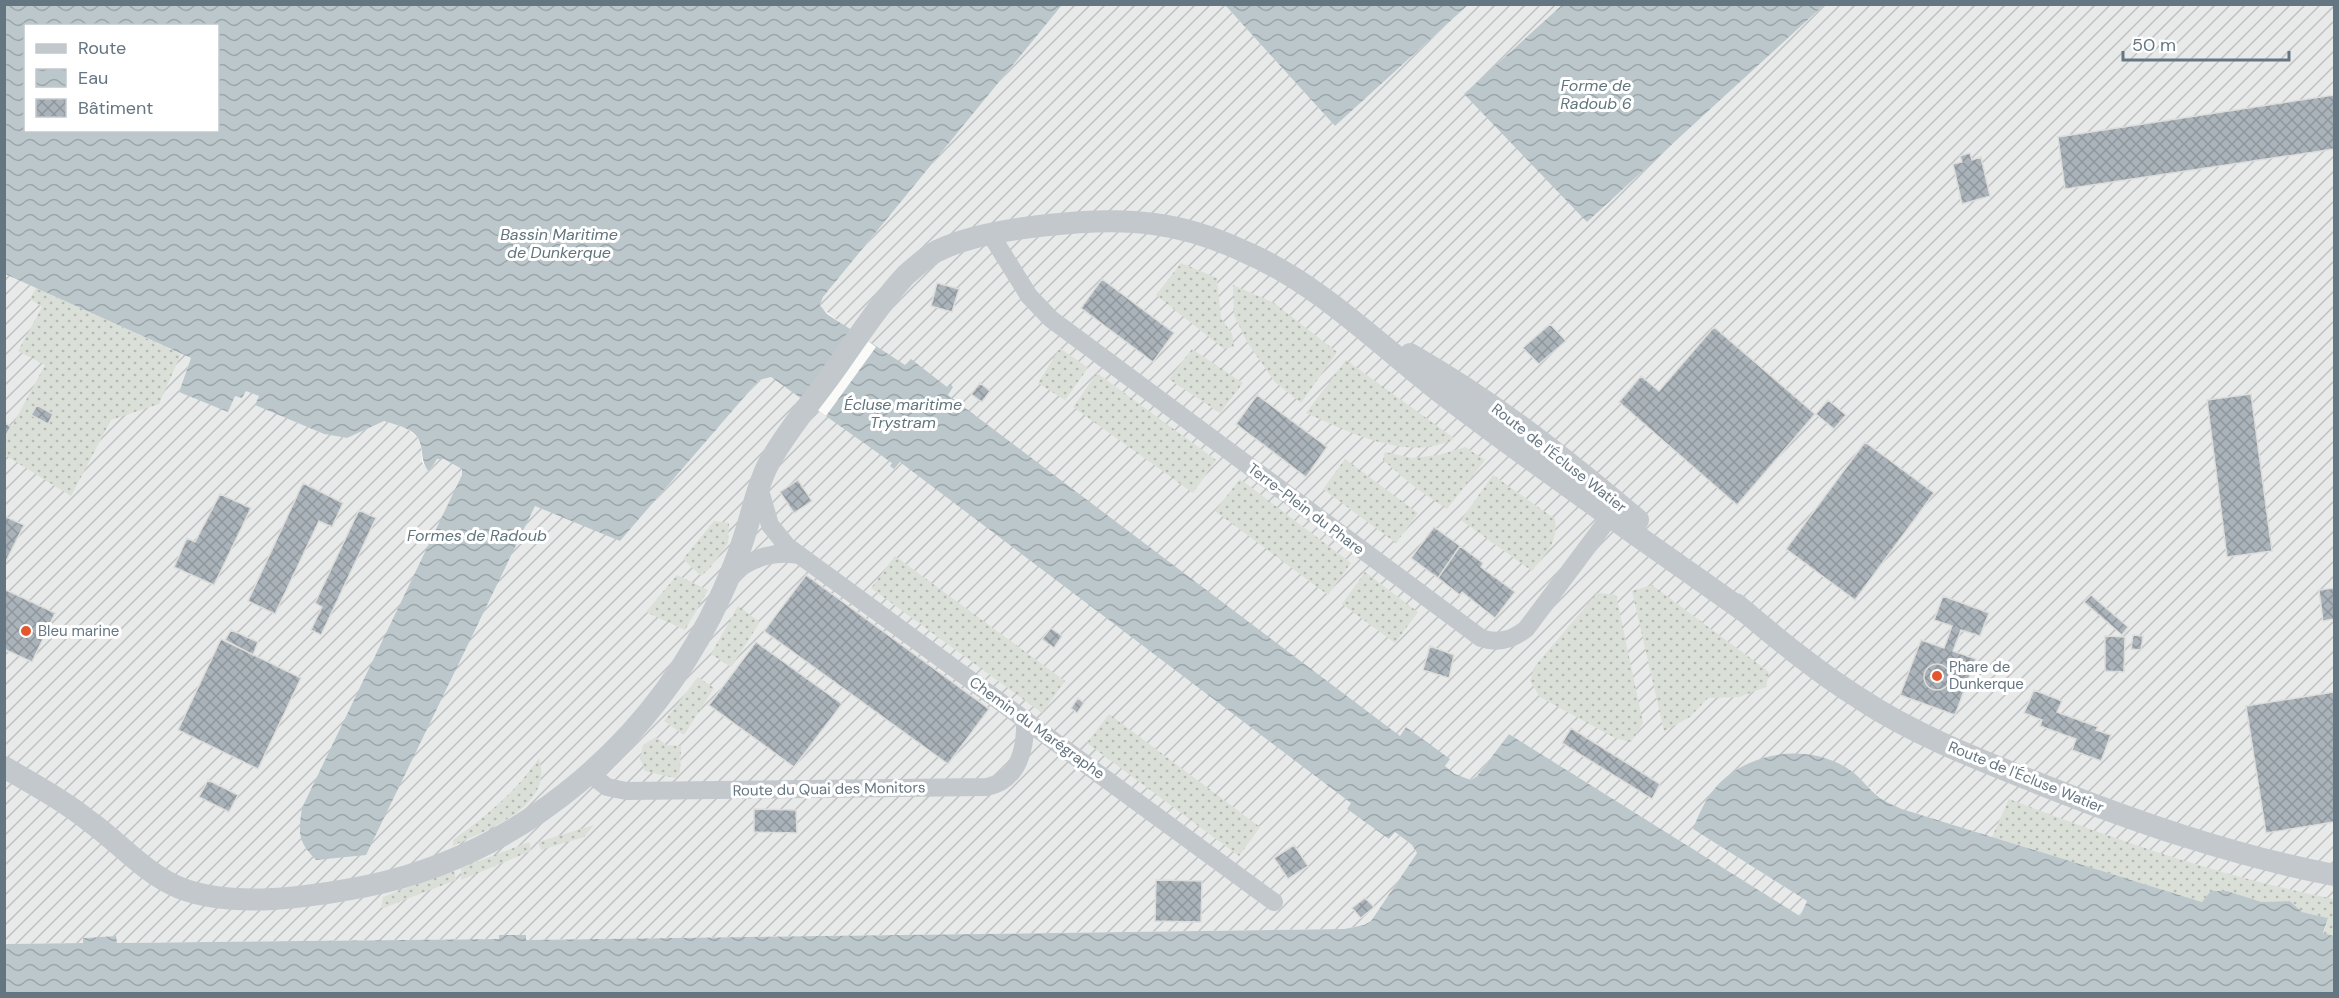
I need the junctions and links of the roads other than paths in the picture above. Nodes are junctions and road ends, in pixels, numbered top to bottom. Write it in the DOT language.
graph roads {
  1 [pos="991,235"];
  2 [pos="759,486"];
  3 [pos="1614,511"];
  4 [pos="798,555"];
  5 [pos="730,573"];
  6 [pos="1025,719"];
  7 [pos="4,767"];
  8 [pos="590,774"];
  9 [pos="2334,875"];
  10 [pos="1274,902"];
  1 -- 2 [label="street, Route de l'Écluse Watier"];
  1 -- 3 [label="street, Route de l'Écluse Watier"];
  1 -- 3 [label="street, Terre-Plein du Phare"];
  2 -- 4 [label="street, Chemin du Marégraphe"];
  2 -- 5 [label="street, Route de l'Écluse Watier"];
  3 -- 9 [label="street, Route de l'Écluse Watier"];
  4 -- 5 [label="street"];
  4 -- 6 [label="street, Chemin du Marégraphe"];
  5 -- 8 [label="street, Route de l'Écluse Watier"];
  6 -- 8 [label="street, Route du Quai des Monitors"];
  6 -- 10 [label="street, Chemin du Marégraphe"];
  7 -- 8 [label="street, Route de l'Écluse Watier"];
}
